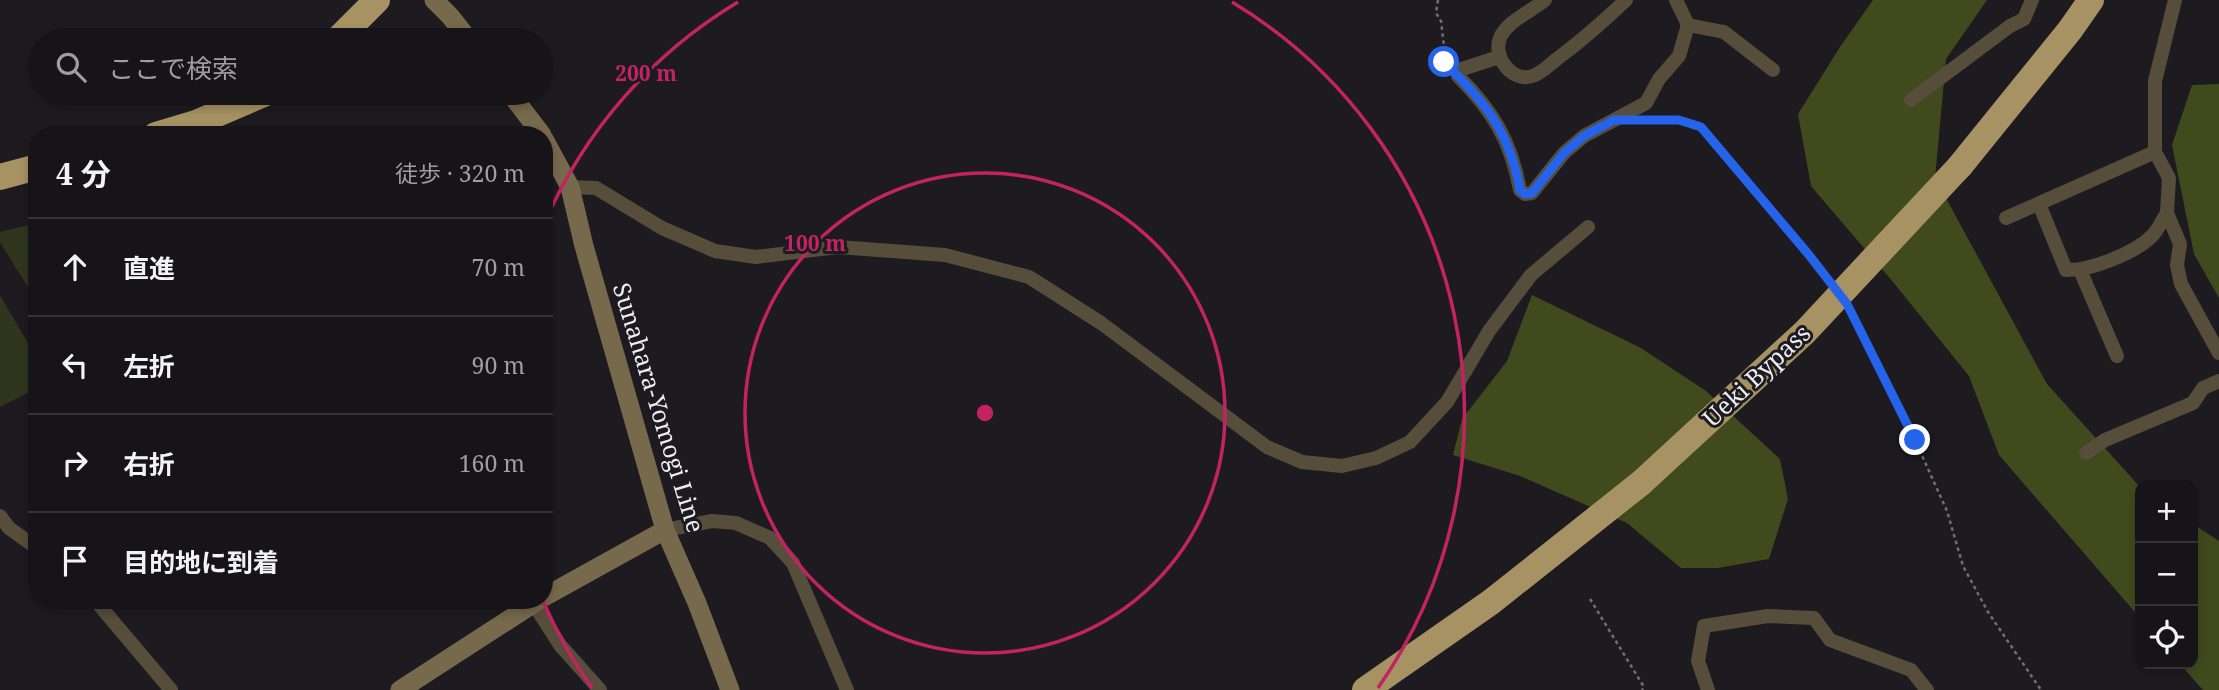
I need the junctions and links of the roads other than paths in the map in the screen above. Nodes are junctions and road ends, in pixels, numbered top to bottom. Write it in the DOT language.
graph roads {
  1 [pos="377,0"];
  2 [pos="434,0"];
  3 [pos="1545,0"];
  4 [pos="1626,0"];
  5 [pos="1676,0"];
  6 [pos="2032,0"];
  7 [pos="2088,0"];
  8 [pos="2175,0"];
  9 [pos="1688,24"];
  10 [pos="349,28"];
  11 [pos="460,28"];
  12 [pos="1499,57"];
  13 [pos="1773,70"];
  14 [pos="1910,100"];
  15 [pos="238,105"];
  16 [pos="519,105"];
  17 [pos="188,126"];
  18 [pos="535,126"];
  19 [pos="2155,152"];
  20 [pos="553,156"];
  21 [pos="28,169"];
  22 [pos="0,177"];
  23 [pos="570,187"];
  24 [pos="2039,204"];
  25 [pos="2166,213"];
  26 [pos="2006,218"];
  27 [pos="1588,227"];
  28 [pos="2080,270"];
  29 [pos="2219,353"];
  30 [pos="2118,356"];
  31 [pos="2219,381"];
  32 [pos="2086,453"];
  33 [pos="0,516"];
  34 [pos="665,530"];
  35 [pos="28,542"];
  36 [pos="553,591"];
  37 [pos="102,609"];
  38 [pos="523,609"];
  39 [pos="542,609"];
  40 [pos="171,690"];
  41 [pos="401,690"];
  42 [pos="600,690"];
  43 [pos="730,690"];
  44 [pos="847,690"];
  45 [pos="1365,690"];
  46 [pos="1708,690"];
  47 [pos="1927,690"];
  1 -- 10 [label="highway"];
  2 -- 11 [label="main road"];
  3 -- 12 [label="street"];
  4 -- 12 [label="street"];
  5 -- 9 [label="street"];
  6 -- 14 [label="street"];
  7 -- 45 [label="highway, Ueki Bypass, bridge"];
  8 -- 19 [label="street"];
  9 -- 12 [label="street"];
  9 -- 13 [label="street"];
  15 -- 17 [label="highway"];
  16 -- 18 [label="main road, Sunahara-Yomogi Line"];
  19 -- 24 [label="street"];
  19 -- 25 [label="street"];
  20 -- 23 [label="main road, Sunahara-Yomogi Line"];
  21 -- 22 [label="highway"];
  23 -- 27 [label="street"];
  23 -- 34 [label="main road, Sunahara-Yomogi Line"];
  24 -- 26 [label="street"];
  24 -- 28 [label="street"];
  25 -- 28 [label="street"];
  25 -- 29 [label="street"];
  28 -- 30 [label="street"];
  31 -- 32 [label="street"];
  33 -- 35 [label="street"];
  34 -- 36 [label="main road"];
  34 -- 43 [label="main road, Sunahara-Yomogi Line"];
  34 -- 44 [label="street"];
  37 -- 40 [label="street"];
  38 -- 41 [label="main road"];
  39 -- 42 [label="street"];
  46 -- 47 [label="street"];
}
